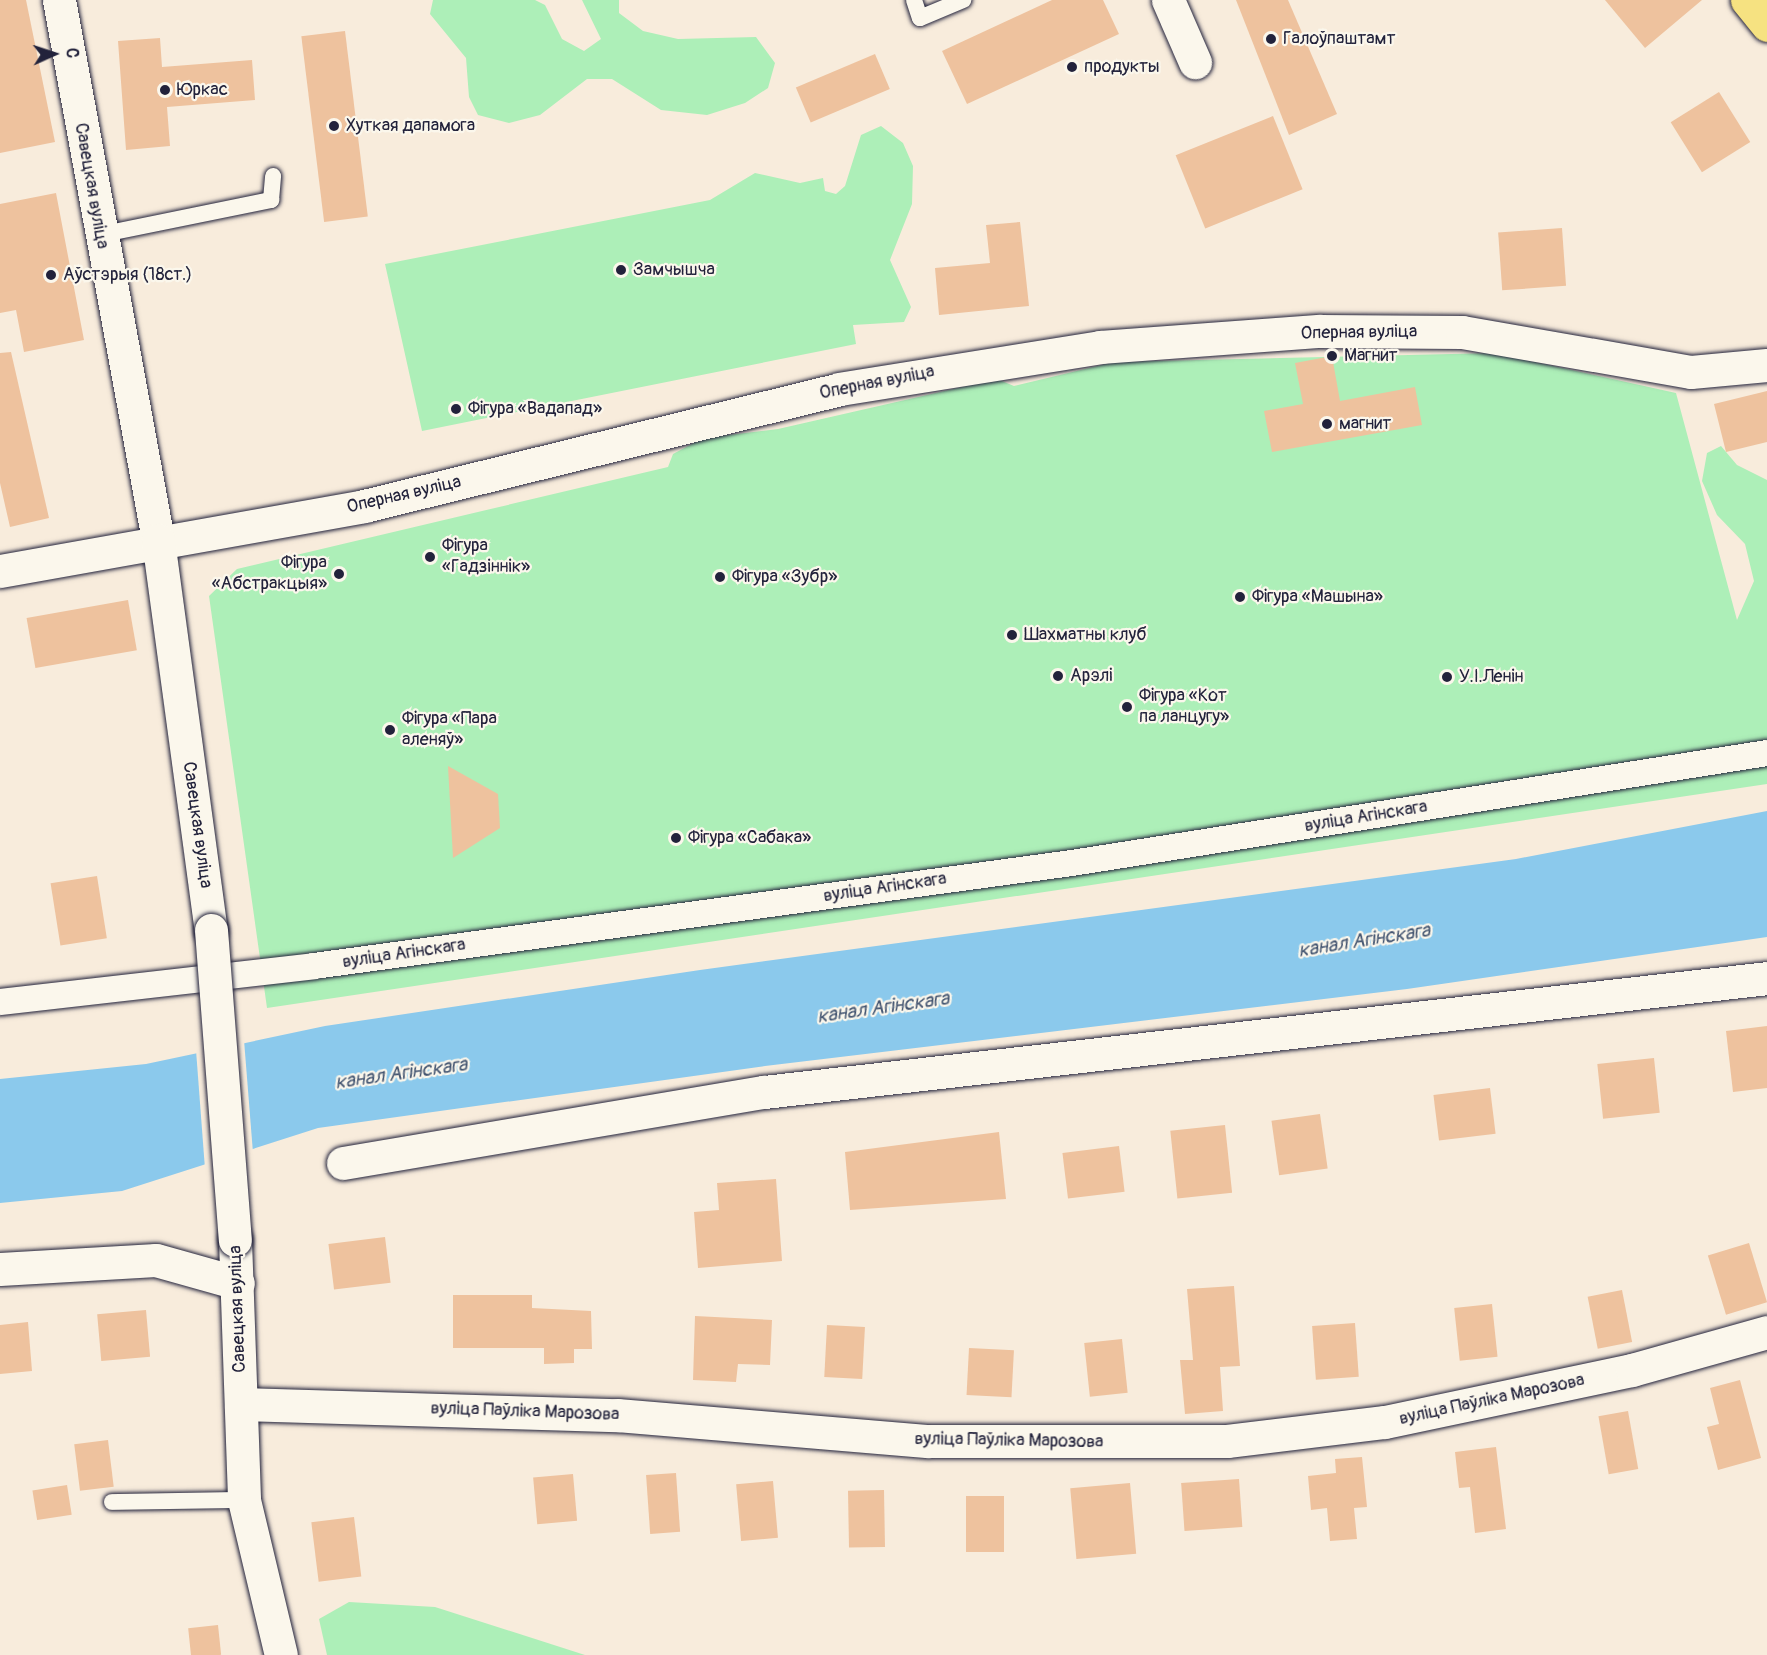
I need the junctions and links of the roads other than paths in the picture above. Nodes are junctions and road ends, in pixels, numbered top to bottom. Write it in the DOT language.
graph roads {
  1 [pos="59,0"];
  2 [pos="914,0"];
  3 [pos="963,0"];
  4 [pos="1168,0"];
  5 [pos="1747,0"];
  6 [pos="1767,25"];
  7 [pos="1195,62"];
  8 [pos="273,176"];
  9 [pos="99,236"];
  10 [pos="1767,365"];
  11 [pos="158,540"];
  12 [pos="0,571"];
  13 [pos="1767,753"];
  14 [pos="1767,978"];
  15 [pos="0,1002"];
  16 [pos="343,1163"];
  17 [pos="0,1269"];
  18 [pos="238,1283"];
  19 [pos="1767,1332"];
  20 [pos="241,1404"];
  21 [pos="244,1500"];
  22 [pos="112,1502"];
  23 [pos="281,1655"];
  1 -- 9 [label="street, Савецкая вуліца"];
  2 -- 3 [label="lane"];
  4 -- 7 [label="street"];
  5 -- 6 [label="main road"];
  8 -- 9 [label="lane"];
  9 -- 11 [label="street, Савецкая вуліца"];
  10 -- 11 [label="street, Оперная вуліца"];
  11 -- 12 [label="street, Оперная вуліца"];
  11 -- 18 [label="street, Савецкая вуліца, bridge"];
  13 -- 15 [label="street, вуліца Агінскага"];
  14 -- 16 [label="street"];
  17 -- 18 [label="street"];
  18 -- 20 [label="street, Савецкая вуліца"];
  19 -- 20 [label="street, вуліца Паўліка Марозова"];
  20 -- 21 [label="street, Савецкая вуліца"];
  21 -- 22 [label="lane"];
  21 -- 23 [label="street, Савецкая вуліца"];
}
